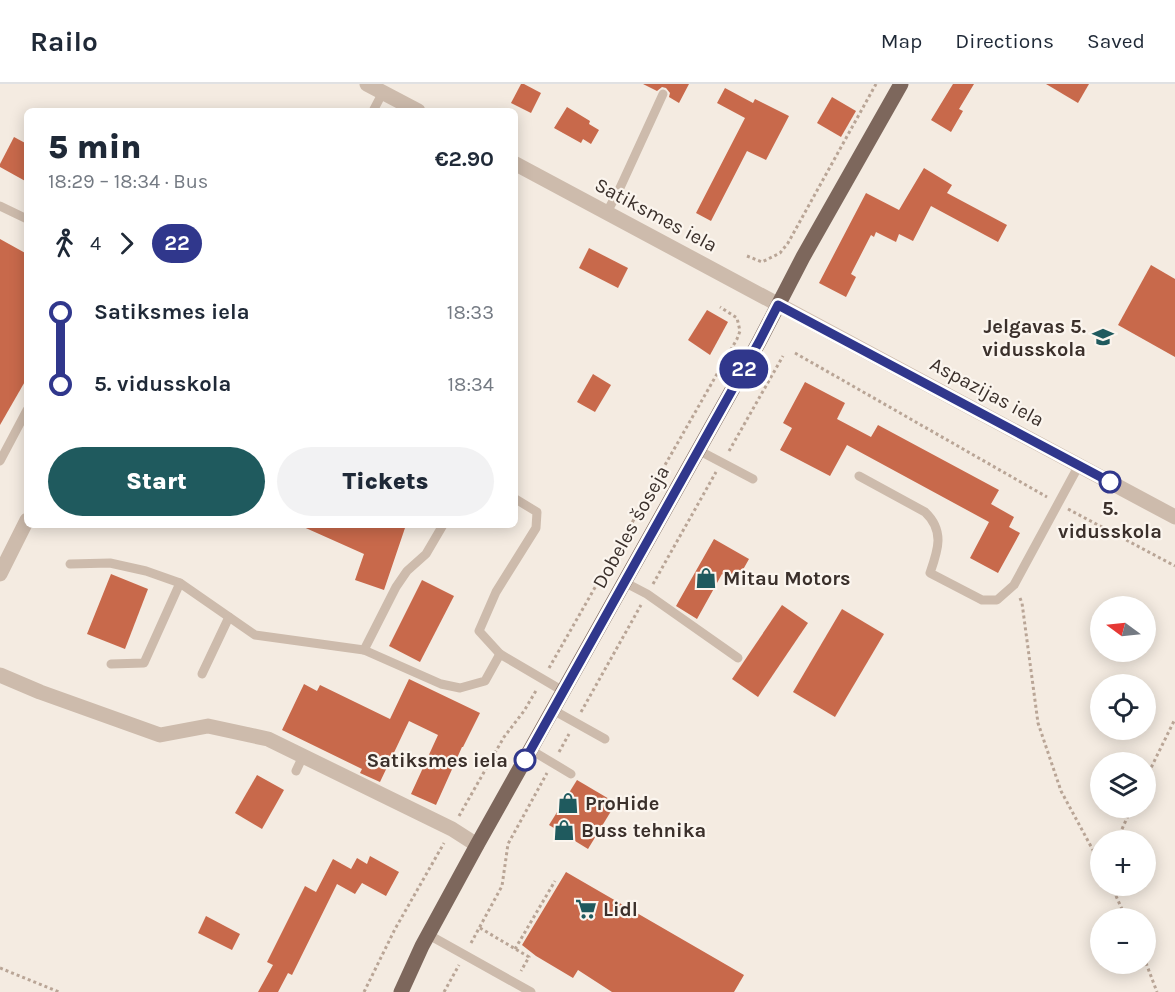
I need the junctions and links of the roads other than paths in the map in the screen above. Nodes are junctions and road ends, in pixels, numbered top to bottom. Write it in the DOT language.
graph roads {
  1 [pos="367,84"];
  2 [pos="901,84"];
  3 [pos="383,92"];
  4 [pos="663,94"];
  5 [pos="375,108"];
  6 [pos="412,108"];
  7 [pos="518,165"];
  8 [pos="0,206"];
  9 [pos="607,212"];
  10 [pos="24,218"];
  11 [pos="778,305"];
  12 [pos="24,416"];
  13 [pos="698,450"];
  14 [pos="0,461"];
  15 [pos="1080,465"];
  16 [pos="859,476"];
  17 [pos="753,479"];
  18 [pos="518,500"];
  19 [pos="1175,517"];
  20 [pos="24,526"];
  21 [pos="441,528"];
  22 [pos="70,564"];
  23 [pos="0,574"];
  24 [pos="624,582"];
  25 [pos="180,583"];
  26 [pos="228,617"];
  27 [pos="364,650"];
  28 [pos="500,654"];
  29 [pos="738,658"];
  30 [pos="111,664"];
  31 [pos="0,675"];
  32 [pos="202,675"];
  33 [pos="563,691"];
  34 [pos="553,710"];
  35 [pos="605,738"];
  36 [pos="531,750"];
  37 [pos="303,756"];
  38 [pos="296,771"];
  39 [pos="571,774"];
  40 [pos="477,845"];
  41 [pos="429,935"];
  42 [pos="401,992"];
  43 [pos="531,992"];
  1 -- 3 [label="street"];
  2 -- 11 [label="main road, Dobeles šoseja"];
  3 -- 5 [label="lane"];
  3 -- 6 [label="street"];
  4 -- 9 [label="lane"];
  7 -- 9 [label="street, Satiksmes iela"];
  8 -- 10 [label="lane"];
  9 -- 11 [label="street, Satiksmes iela"];
  11 -- 13 [label="main road, Dobeles šoseja"];
  11 -- 15 [label="street, Aspazijas iela"];
  12 -- 14 [label="lane"];
  13 -- 17 [label="lane"];
  13 -- 24 [label="main road, Dobeles šoseja"];
  15 -- 16 [label="lane"];
  15 -- 19 [label="street, Aspazijas iela"];
  18 -- 28 [label="lane"];
  20 -- 23 [label="street"];
  21 -- 27 [label="lane"];
  22 -- 25 [label="lane"];
  24 -- 29 [label="lane"];
  24 -- 33 [label="main road, Dobeles šoseja"];
  25 -- 26 [label="lane"];
  25 -- 30 [label="lane"];
  26 -- 27 [label="lane"];
  26 -- 32 [label="lane"];
  27 -- 28 [label="lane"];
  28 -- 33 [label="lane"];
  31 -- 37 [label="street"];
  33 -- 34 [label="main road, Dobeles šoseja"];
  34 -- 35 [label="lane"];
  34 -- 36 [label="main road, Dobeles šoseja"];
  36 -- 39 [label="lane"];
  36 -- 40 [label="main road, Dobeles šoseja"];
  37 -- 38 [label="lane"];
  37 -- 40 [label="street"];
  40 -- 41 [label="main road, Dobeles šoseja"];
  41 -- 42 [label="main road, Dobeles šoseja"];
  41 -- 43 [label="lane"];
}
